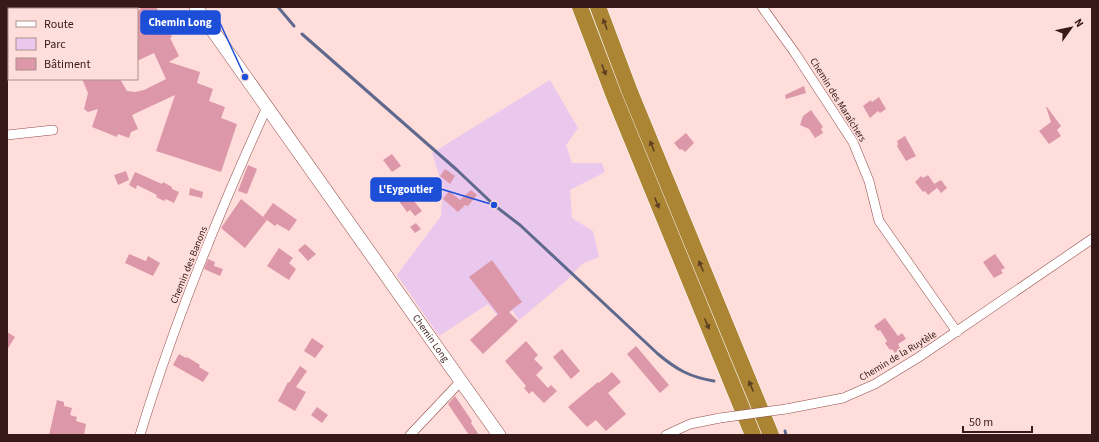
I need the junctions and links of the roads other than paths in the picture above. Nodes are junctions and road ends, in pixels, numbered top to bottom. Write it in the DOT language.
graph roads {
  1 [pos="196,7"];
  2 [pos="580,7"];
  3 [pos="598,7"];
  4 [pos="762,7"];
  5 [pos="267,107"];
  6 [pos="53,130"];
  7 [pos="7,135"];
  8 [pos="1092,240"];
  9 [pos="957,332"];
  10 [pos="461,381"];
  11 [pos="140,435"];
  12 [pos="410,435"];
  13 [pos="499,435"];
  14 [pos="666,435"];
  15 [pos="753,435"];
  16 [pos="771,435"];
  1 -- 5 [label="main road, Chemin Long"];
  2 -- 15 [label="highway, one-way"];
  16 -- 3 [label="highway, one-way"];
  4 -- 9 [label="street, Chemin des Maraîchers"];
  5 -- 10 [label="main road, Chemin Long"];
  5 -- 11 [label="street, Chemin des Banons"];
  6 -- 7 [label="street"];
  8 -- 9 [label="street, Chemin de la Ruytèle"];
  9 -- 14 [label="street, Chemin de la Ruytèle, bridge"];
  10 -- 12 [label="street"];
  10 -- 13 [label="main road, Chemin Long"];
}
